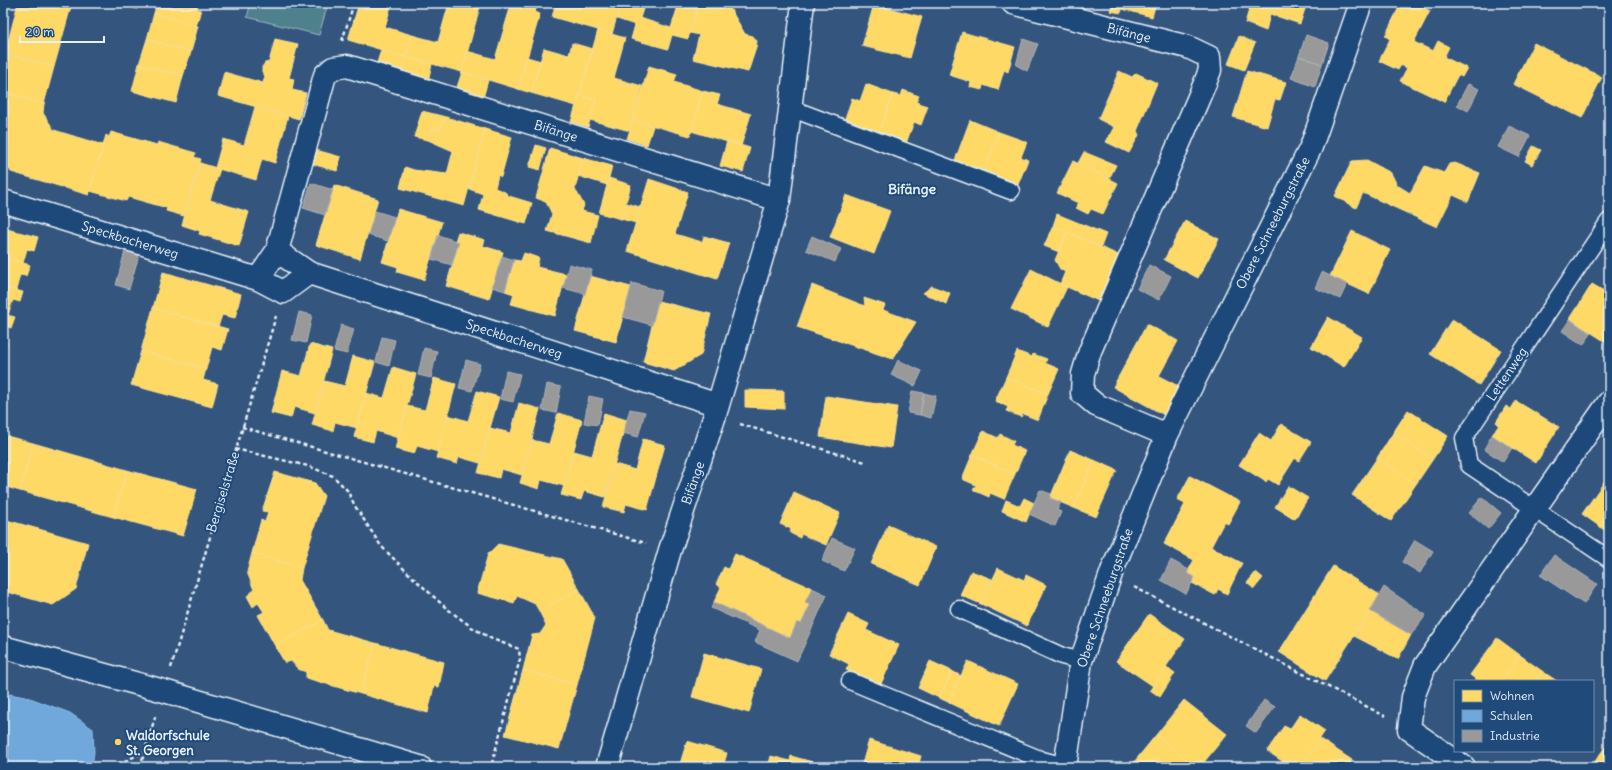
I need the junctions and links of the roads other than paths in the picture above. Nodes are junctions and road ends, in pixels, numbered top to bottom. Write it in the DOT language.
graph roads {
  1 [pos="803,3"];
  2 [pos="1013,3"];
  3 [pos="1361,3"];
  4 [pos="1037,6"];
  5 [pos="790,108"];
  6 [pos="1010,191"];
  7 [pos="779,200"];
  8 [pos="3,202"];
  9 [pos="1609,222"];
  10 [pos="277,251"];
  11 [pos="309,273"];
  12 [pos="258,278"];
  13 [pos="1609,402"];
  14 [pos="718,405"];
  15 [pos="1167,435"];
  16 [pos="1535,509"];
  17 [pos="1609,559"];
  18 [pos="959,609"];
  19 [pos="3,647"];
  20 [pos="1081,661"];
  21 [pos="850,682"];
  22 [pos="420,767"];
  23 [pos="607,767"];
  24 [pos="1065,767"];
  25 [pos="1464,767"];
  1 -- 5 [label="street, Bifänge"];
  2 -- 4 [label="street, Bifänge"];
  3 -- 15 [label="street, Obere Schneeburgstraße"];
  4 -- 15 [label="street, Bifänge"];
  5 -- 6 [label="lane"];
  5 -- 7 [label="street, Bifänge"];
  7 -- 10 [label="street, Bifänge"];
  7 -- 14 [label="street, Bifänge"];
  8 -- 12 [label="street, Speckbacherweg"];
  9 -- 16 [label="lane, Lettenweg"];
  10 -- 11 [label="street, Speckbacherweg"];
  10 -- 12 [label="street"];
  11 -- 12 [label="street, Speckbacherweg"];
  11 -- 14 [label="street, Speckbacherweg"];
  13 -- 16 [label="street"];
  14 -- 23 [label="street, Bifänge"];
  15 -- 20 [label="street, Obere Schneeburgstraße"];
  16 -- 17 [label="lane, Lettenweg"];
  16 -- 25 [label="street"];
  18 -- 20 [label="lane"];
  19 -- 22 [label="street"];
  20 -- 24 [label="street, Obere Schneeburgstraße"];
  21 -- 24 [label="lane"];
}
